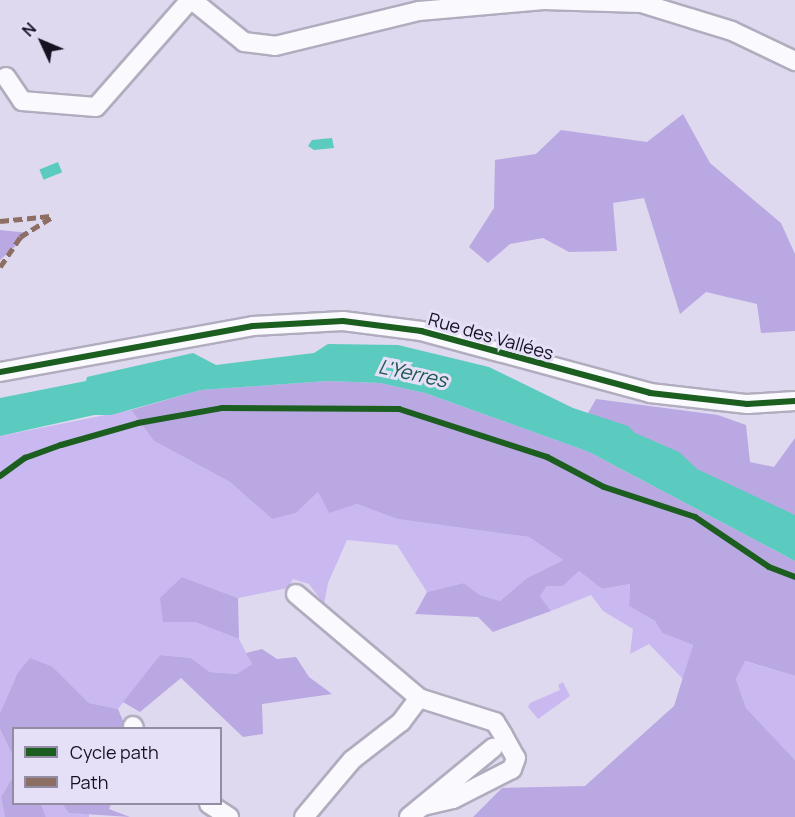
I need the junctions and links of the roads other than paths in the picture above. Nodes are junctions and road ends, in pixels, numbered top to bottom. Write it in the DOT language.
graph roads {
  1 [pos="191,0"];
  2 [pos="795,61"];
  3 [pos="6,77"];
  4 [pos="0,372"];
  5 [pos="795,401"];
  6 [pos="296,594"];
  7 [pos="419,698"];
  8 [pos="493,748"];
  9 [pos="211,805"];
  10 [pos="416,812"];
  11 [pos="229,817"];
  12 [pos="304,817"];
  1 -- 2 [label="street"];
  1 -- 3 [label="street"];
  4 -- 5 [label="street, Rue des Vallées"];
  6 -- 7 [label="street"];
  7 -- 10 [label="street"];
  7 -- 12 [label="street"];
  8 -- 10 [label="street"];
  9 -- 11 [label="street"];
}
